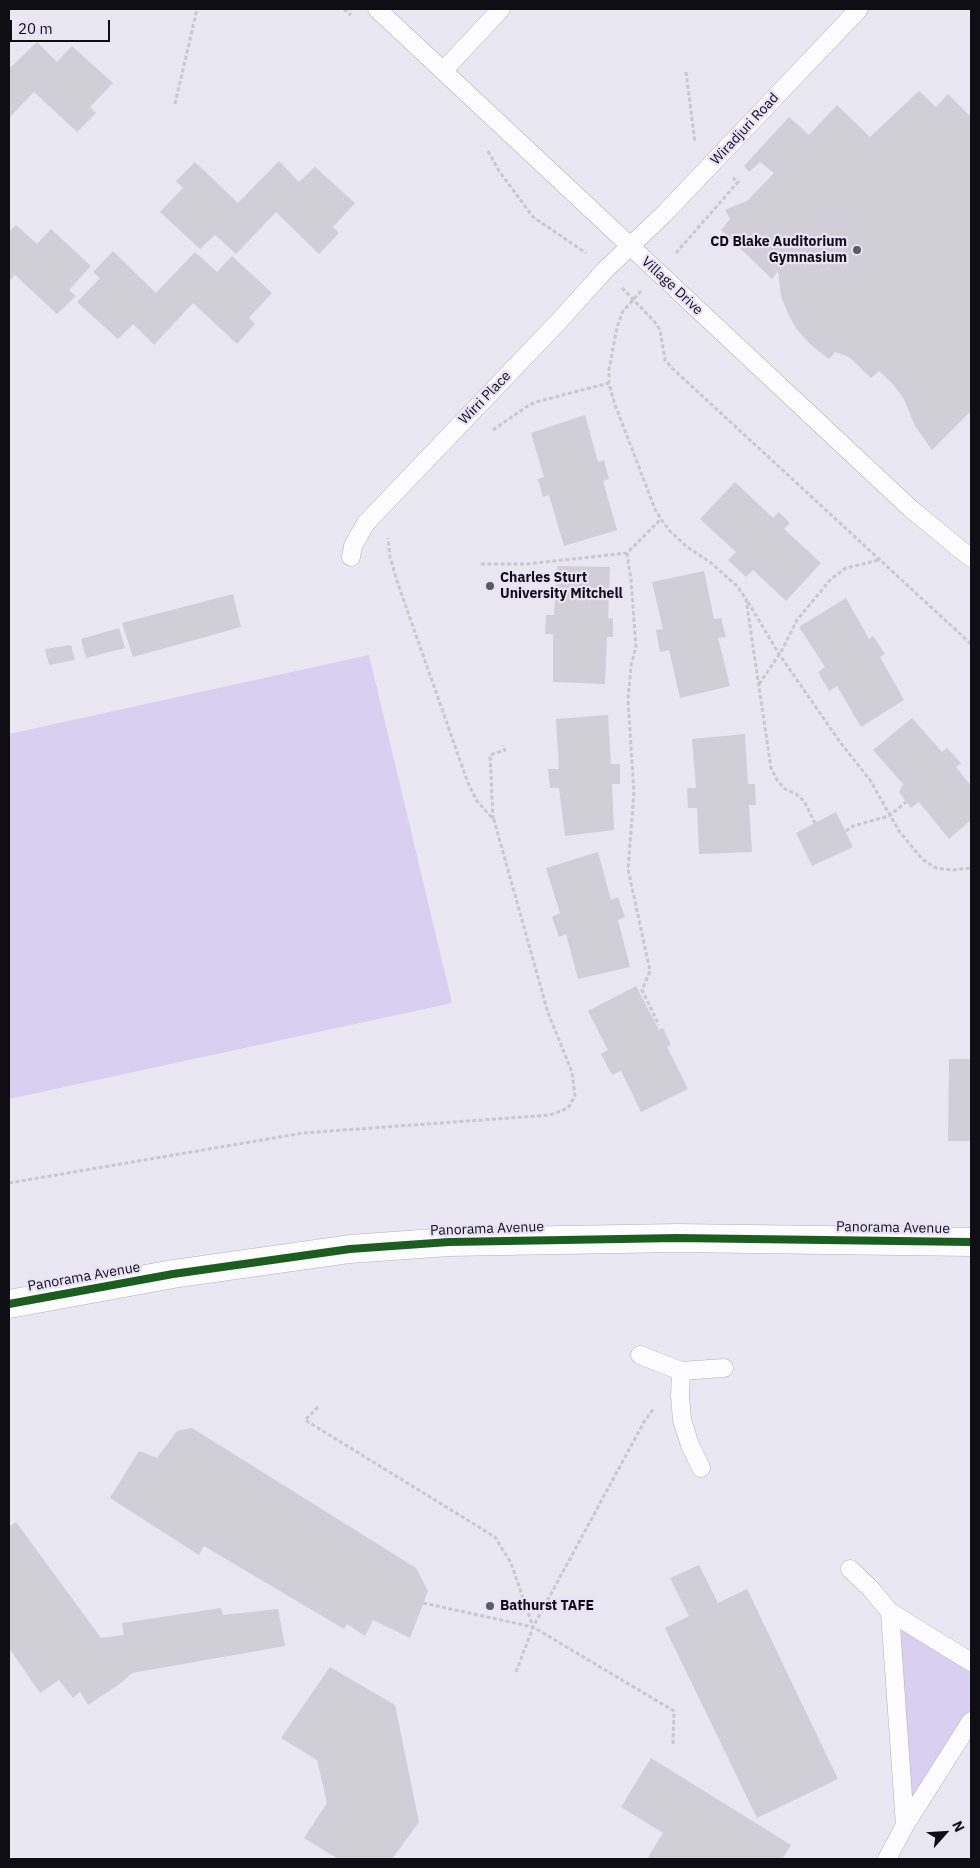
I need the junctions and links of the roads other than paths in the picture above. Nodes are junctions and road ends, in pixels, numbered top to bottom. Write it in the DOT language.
graph roads {
  1 [pos="377,9"];
  2 [pos="501,9"];
  3 [pos="859,9"];
  4 [pos="443,72"];
  5 [pos="630,247"];
  6 [pos="351,557"];
  7 [pos="971,558"];
  8 [pos="971,1242"];
  9 [pos="9,1304"];
  10 [pos="640,1354"];
  11 [pos="724,1368"];
  12 [pos="681,1371"];
  13 [pos="701,1468"];
  14 [pos="850,1569"];
  15 [pos="890,1612"];
  16 [pos="971,1662"];
  17 [pos="971,1721"];
  18 [pos="906,1825"];
  19 [pos="887,1859"];
  1 -- 4 [label="lane, Village Drive"];
  2 -- 4 [label="lane"];
  3 -- 5 [label="lane, Wiradjuri Road"];
  4 -- 5 [label="lane, Village Drive"];
  5 -- 6 [label="lane, Wirri Place"];
  5 -- 7 [label="lane, Village Drive"];
  8 -- 9 [label="street, Panorama Avenue"];
  10 -- 12 [label="lane"];
  11 -- 12 [label="lane"];
  12 -- 13 [label="lane"];
  14 -- 15 [label="lane"];
  15 -- 16 [label="lane"];
  15 -- 18 [label="lane"];
  17 -- 18 [label="lane"];
  18 -- 19 [label="lane"];
}
